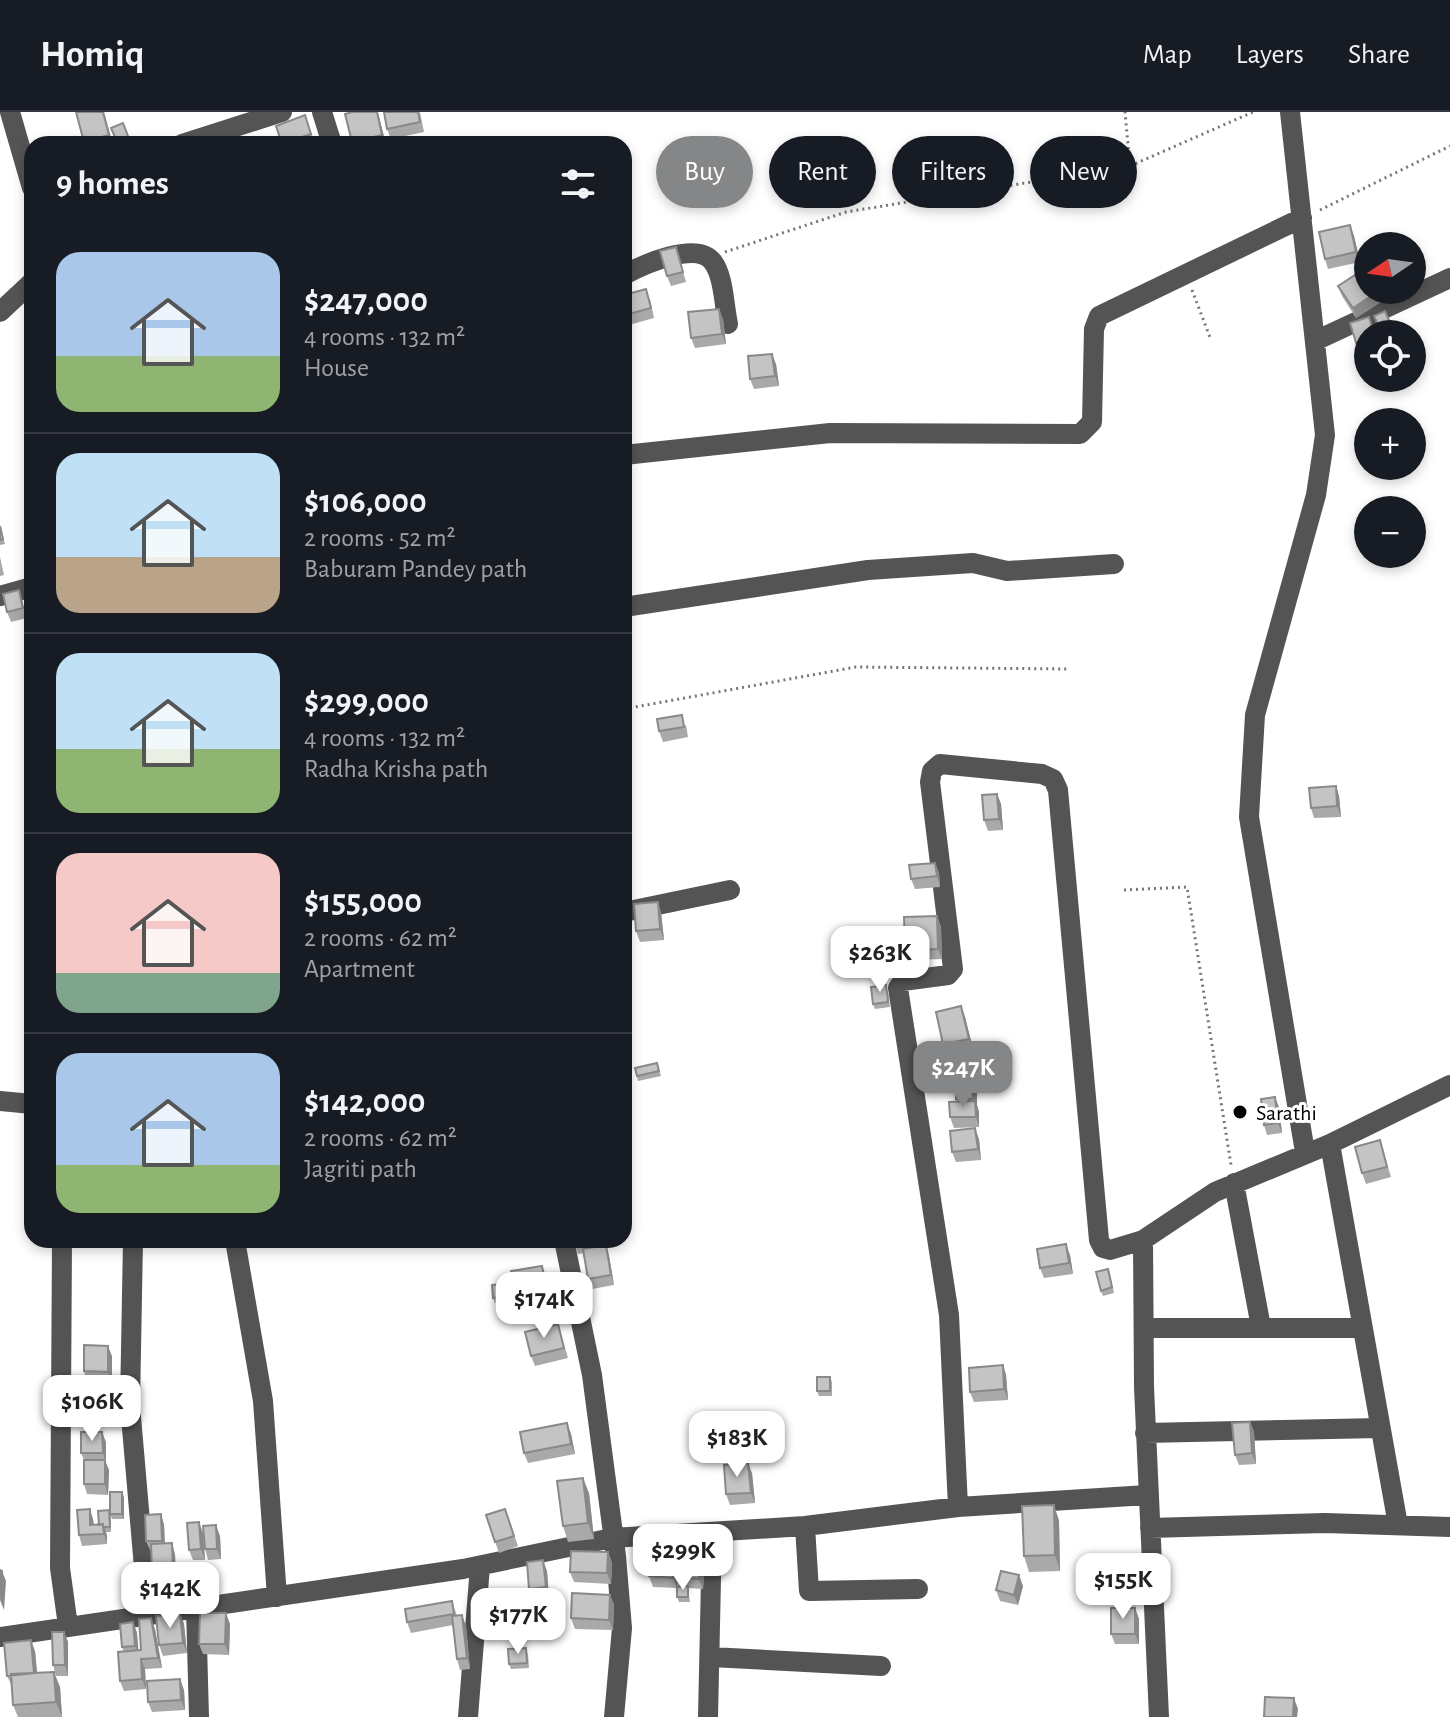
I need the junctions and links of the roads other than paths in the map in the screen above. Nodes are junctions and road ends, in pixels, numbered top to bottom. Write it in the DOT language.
graph roads {
  1 [pos="10,112"];
  2 [pos="282,112"];
  3 [pos="322,112"];
  4 [pos="1290,112"];
  5 [pos="207,136"];
  6 [pos="330,136"];
  7 [pos="24,160"];
  8 [pos="1302,218"];
  9 [pos="632,271"];
  10 [pos="1450,278"];
  11 [pos="24,290"];
  12 [pos="0,312"];
  13 [pos="728,324"];
  14 [pos="1315,341"];
  15 [pos="632,454"];
  16 [pos="1114,564"];
  17 [pos="24,589"];
  18 [pos="0,596"];
  19 [pos="632,606"];
  20 [pos="730,890"];
  21 [pos="632,910"];
  22 [pos="1450,1085"];
  23 [pos="0,1101"];
  24 [pos="24,1103"];
  25 [pos="1330,1144"];
  26 [pos="1305,1152"];
  27 [pos="1234,1183"];
  28 [pos="1143,1240"];
  29 [pos="62,1248"];
  30 [pos="133,1248"];
  31 [pos="236,1248"];
  32 [pos="566,1248"];
  33 [pos="1261,1327"];
  34 [pos="1144,1328"];
  35 [pos="1362,1328"];
  36 [pos="1380,1428"];
  37 [pos="1145,1433"];
  38 [pos="1147,1495"];
  39 [pos="958,1507"];
  40 [pos="1398,1525"];
  41 [pos="805,1526"];
  42 [pos="1450,1527"];
  43 [pos="1150,1528"];
  44 [pos="712,1533"];
  45 [pos="612,1538"];
  46 [pos="480,1566"];
  47 [pos="918,1589"];
  48 [pos="277,1597"];
  49 [pos="196,1608"];
  50 [pos="148,1614"];
  51 [pos="68,1626"];
  52 [pos="0,1637"];
  53 [pos="711,1657"];
  54 [pos="881,1666"];
  55 [pos="199,1717"];
  56 [pos="468,1717"];
  57 [pos="614,1717"];
  58 [pos="708,1717"];
  59 [pos="1159,1717"];
  1 -- 7 [label="street"];
  2 -- 5 [label="street"];
  3 -- 6 [label="street"];
  4 -- 8 [label="street"];
  8 -- 14 [label="street"];
  8 -- 15 [label="street"];
  9 -- 13 [label="street"];
  10 -- 14 [label="street"];
  11 -- 12 [label="street"];
  14 -- 26 [label="street"];
  16 -- 19 [label="street"];
  17 -- 18 [label="street"];
  20 -- 21 [label="street"];
  22 -- 25 [label="street"];
  23 -- 24 [label="street"];
  25 -- 26 [label="street"];
  25 -- 35 [label="street"];
  26 -- 27 [label="street"];
  27 -- 28 [label="street"];
  27 -- 33 [label="street"];
  28 -- 34 [label="street"];
  28 -- 39 [label="street"];
  29 -- 51 [label="street"];
  30 -- 50 [label="street"];
  31 -- 48 [label="street"];
  32 -- 45 [label="street"];
  33 -- 34 [label="street"];
  33 -- 35 [label="street"];
  34 -- 37 [label="street"];
  35 -- 36 [label="street"];
  36 -- 37 [label="street"];
  36 -- 40 [label="street"];
  37 -- 38 [label="street"];
  38 -- 39 [label="street"];
  38 -- 43 [label="street"];
  39 -- 41 [label="street"];
  40 -- 42 [label="street"];
  40 -- 43 [label="street"];
  41 -- 44 [label="street"];
  41 -- 47 [label="street"];
  43 -- 59 [label="street"];
  44 -- 45 [label="street"];
  44 -- 53 [label="street"];
  45 -- 46 [label="street"];
  45 -- 57 [label="street"];
  46 -- 48 [label="street"];
  46 -- 56 [label="street"];
  48 -- 49 [label="street"];
  49 -- 50 [label="street"];
  49 -- 55 [label="street"];
  50 -- 51 [label="street"];
  51 -- 52 [label="street"];
  53 -- 54 [label="street"];
  53 -- 58 [label="street"];
}
